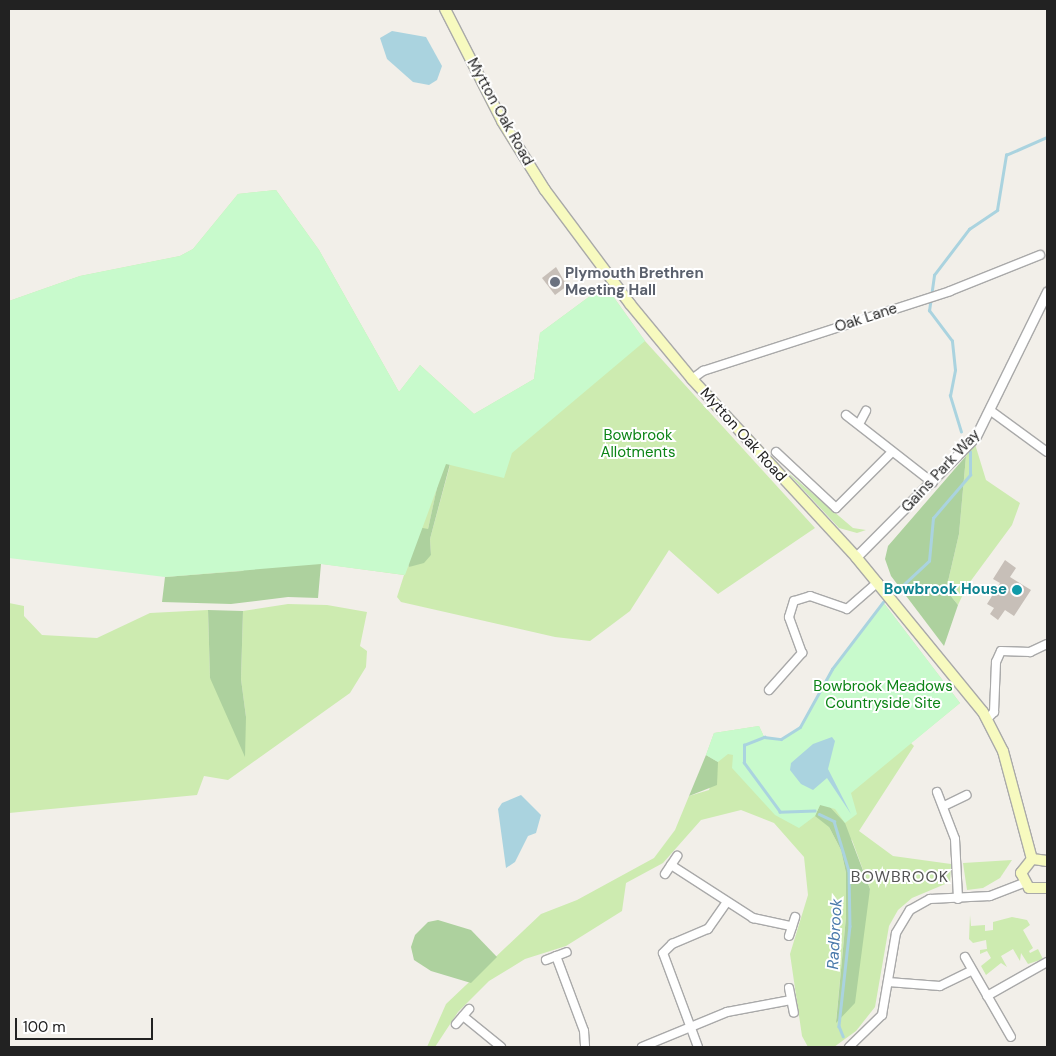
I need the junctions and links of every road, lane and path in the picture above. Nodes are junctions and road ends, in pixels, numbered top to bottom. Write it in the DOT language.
graph roads {
  1 [pos="445,9"];
  2 [pos="1040,254"];
  3 [pos="1046,299"];
  4 [pos="692,379"];
  5 [pos="866,411"];
  6 [pos="990,411"];
  7 [pos="846,415"];
  8 [pos="859,424"];
  9 [pos="776,452"];
  10 [pos="892,452"];
  11 [pos="1047,452"];
  12 [pos="933,483"];
  13 [pos="856,557"];
  14 [pos="878,582"];
  15 [pos="1047,644"];
  16 [pos="769,690"];
  17 [pos="987,719"];
  18 [pos="937,792"];
  19 [pos="967,796"];
  20 [pos="944,806"];
  21 [pos="677,856"];
  22 [pos="1032,858"];
  23 [pos="1047,861"];
  24 [pos="671,865"];
  25 [pos="664,874"];
  26 [pos="1024,883"];
  27 [pos="1047,890"];
  28 [pos="958,899"];
  29 [pos="726,903"];
  30 [pos="795,917"];
  31 [pos="792,926"];
  32 [pos="789,936"];
  33 [pos="567,952"];
  34 [pos="556,956"];
  35 [pos="965,957"];
  36 [pos="546,960"];
  37 [pos="1047,962"];
  38 [pos="972,971"];
  39 [pos="888,982"];
  40 [pos="789,988"];
  41 [pos="987,996"];
  42 [pos="791,1000"];
  43 [pos="469,1009"];
  44 [pos="794,1013"];
  45 [pos="463,1016"];
  46 [pos="456,1024"];
  47 [pos="689,1027"];
  48 [pos="1011,1037"];
  49 [pos="501,1047"];
  50 [pos="585,1047"];
  51 [pos="642,1047"];
  52 [pos="698,1047"];
  53 [pos="849,1047"];
  1 -- 4 [label="main road, Mytton Oak Road"];
  2 -- 4 [label="street, Oak Lane"];
  3 -- 6 [label="street, Gains Park Way"];
  4 -- 13 [label="main road, Mytton Oak Road"];
  5 -- 8 [label="street"];
  6 -- 11 [label="street"];
  6 -- 12 [label="street, Gains Park Way"];
  7 -- 8 [label="street"];
  8 -- 10 [label="street"];
  9 -- 10 [label="street"];
  10 -- 12 [label="street"];
  12 -- 13 [label="street, Gains Park Way"];
  13 -- 14 [label="main road, Mytton Oak Road"];
  14 -- 16 [label="street"];
  14 -- 17 [label="main road, Mytton Oak Road"];
  15 -- 17 [label="street"];
  17 -- 22 [label="main road, Mytton Oak Road"];
  18 -- 20 [label="street"];
  19 -- 20 [label="street"];
  20 -- 28 [label="street"];
  21 -- 24 [label="street"];
  22 -- 23 [label="main road"];
  22 -- 26 [label="main road"];
  24 -- 25 [label="street"];
  24 -- 29 [label="street"];
  26 -- 27 [label="main road"];
  26 -- 28 [label="street"];
  28 -- 39 [label="street"];
  29 -- 31 [label="street"];
  29 -- 47 [label="street"];
  30 -- 31 [label="street"];
  31 -- 32 [label="street"];
  33 -- 34 [label="street"];
  34 -- 36 [label="street"];
  34 -- 50 [label="street"];
  35 -- 38 [label="street"];
  37 -- 41 [label="street"];
  38 -- 39 [label="street"];
  38 -- 41 [label="street"];
  39 -- 53 [label="street"];
  40 -- 42 [label="street"];
  41 -- 48 [label="street"];
  42 -- 44 [label="street"];
  42 -- 47 [label="street"];
  43 -- 45 [label="street"];
  45 -- 46 [label="street"];
  45 -- 49 [label="street"];
  47 -- 51 [label="street"];
  47 -- 52 [label="street"];
}
